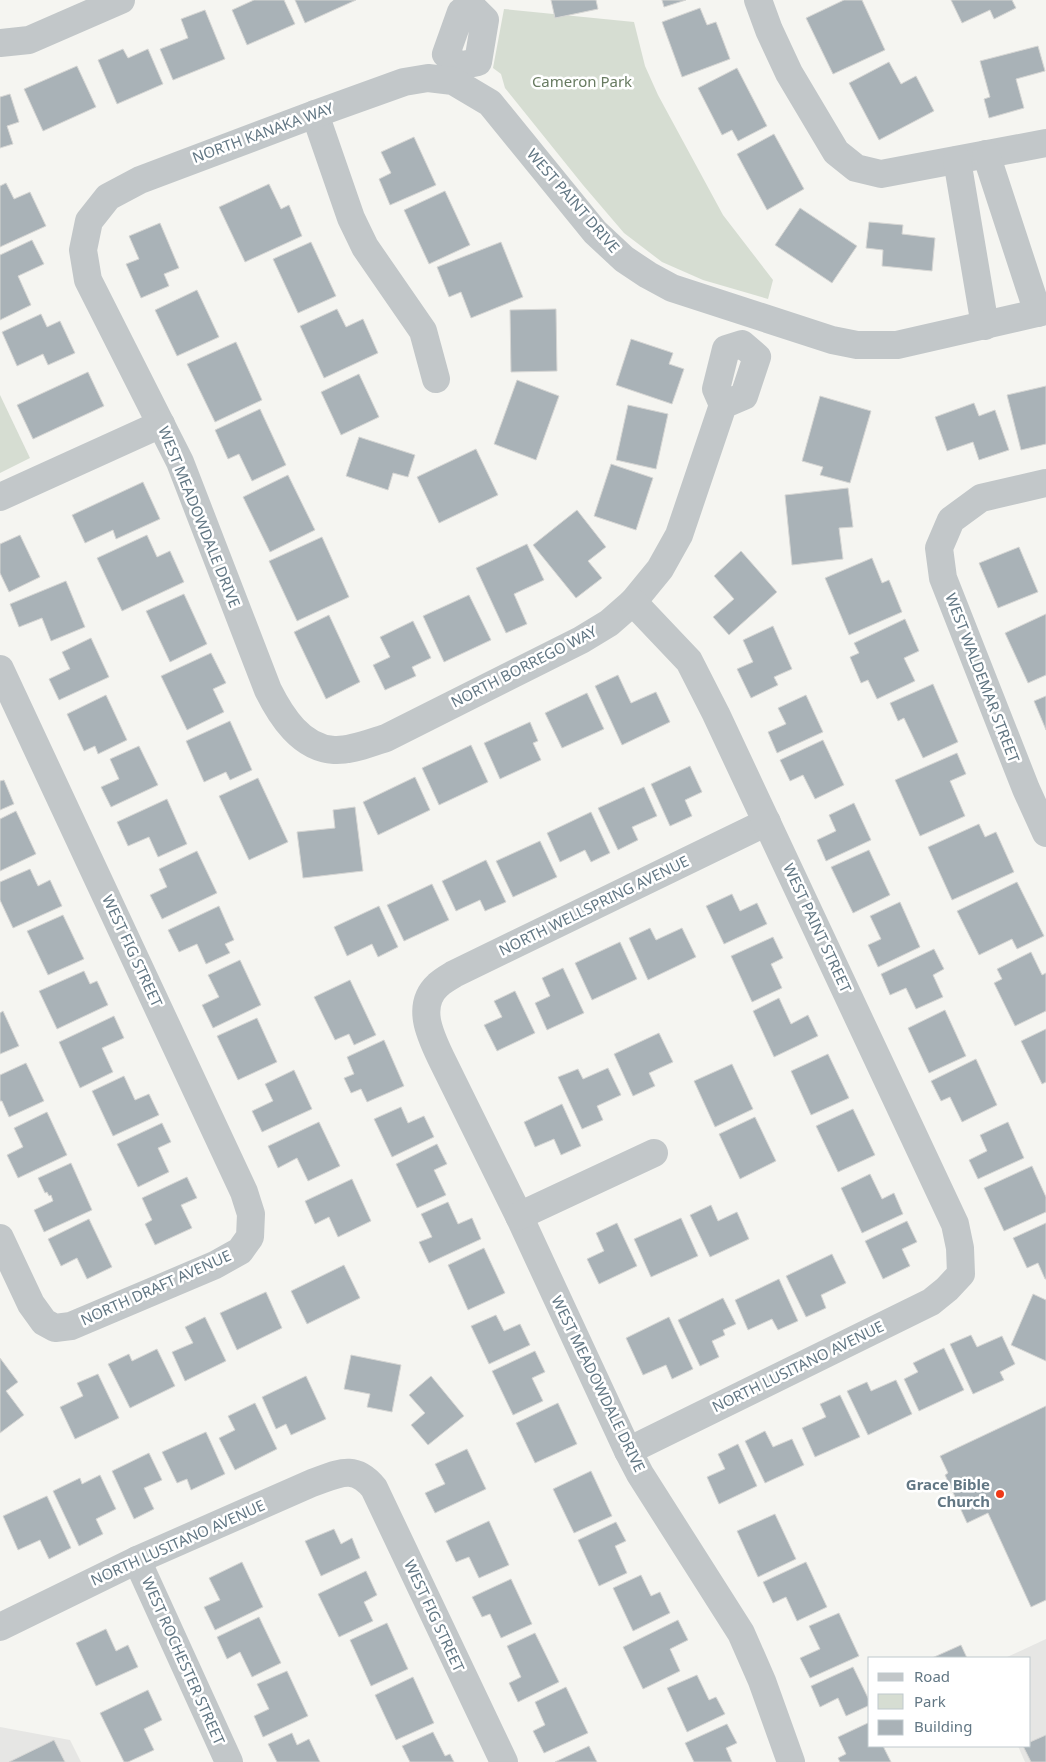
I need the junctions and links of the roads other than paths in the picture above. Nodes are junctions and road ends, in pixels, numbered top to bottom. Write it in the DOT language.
graph roads {
  1 [pos="121,0"];
  2 [pos="758,0"];
  3 [pos="475,4"];
  4 [pos="0,43"];
  5 [pos="455,73"];
  6 [pos="314,114"];
  7 [pos="1046,143"];
  8 [pos="986,154"];
  9 [pos="956,160"];
  10 [pos="89,221"];
  11 [pos="1042,312"];
  12 [pos="751,314"];
  13 [pos="985,326"];
  14 [pos="436,379"];
  15 [pos="161,424"];
  16 [pos="1046,483"];
  17 [pos="0,497"];
  18 [pos="633,602"];
  19 [pos="0,669"];
  20 [pos="317,746"];
  21 [pos="767,822"];
  22 [pos="1046,833"];
  23 [pos="428,998"];
  24 [pos="654,1153"];
  25 [pos="518,1216"];
  26 [pos="250,1237"];
  27 [pos="0,1238"];
  28 [pos="961,1274"];
  29 [pos="628,1451"];
  30 [pos="360,1474"];
  31 [pos="137,1560"];
  32 [pos="0,1628"];
  33 [pos="229,1762"];
  34 [pos="504,1762"];
  35 [pos="791,1762"];
  1 -- 4 [label="street"];
  2 -- 9 [label="street"];
  3 -- 5 [label="street"];
  5 -- 6 [label="street, NORTH KANAKA WAY"];
  5 -- 12 [label="street, WEST PAINT DRIVE"];
  6 -- 10 [label="street, NORTH KANAKA WAY"];
  6 -- 14 [label="street"];
  7 -- 8 [label="street"];
  8 -- 9 [label="street"];
  8 -- 11 [label="street"];
  9 -- 13 [label="street"];
  10 -- 15 [label="street, WEST MEADOWDALE DRIVE"];
  11 -- 13 [label="street, WEST PAINT DRIVE"];
  12 -- 13 [label="street, WEST PAINT DRIVE"];
  12 -- 18 [label="street, NORTH BORREGO WAY"];
  15 -- 17 [label="street"];
  15 -- 20 [label="street, WEST MEADOWDALE DRIVE"];
  16 -- 22 [label="street, WEST WALDEMAR STREET"];
  18 -- 20 [label="street, NORTH BORREGO WAY"];
  18 -- 21 [label="street, WEST PAINT STREET"];
  19 -- 26 [label="street, WEST FIG STREET"];
  21 -- 23 [label="street, NORTH WELLSPRING AVENUE"];
  21 -- 28 [label="street, WEST PAINT STREET"];
  23 -- 25 [label="street, WEST MEADOWDALE DRIVE"];
  24 -- 25 [label="street"];
  25 -- 29 [label="street, WEST MEADOWDALE DRIVE"];
  26 -- 27 [label="street, NORTH DRAFT AVENUE"];
  28 -- 29 [label="street, NORTH LUSITANO AVENUE"];
  29 -- 35 [label="street, WEST MEADOWDALE DRIVE"];
  30 -- 31 [label="street, NORTH LUSITANO AVENUE"];
  30 -- 34 [label="street, WEST FIG STREET"];
  31 -- 32 [label="street, NORTH LUSITANO AVENUE"];
  31 -- 33 [label="street, WEST ROCHESTER STREET"];
}
